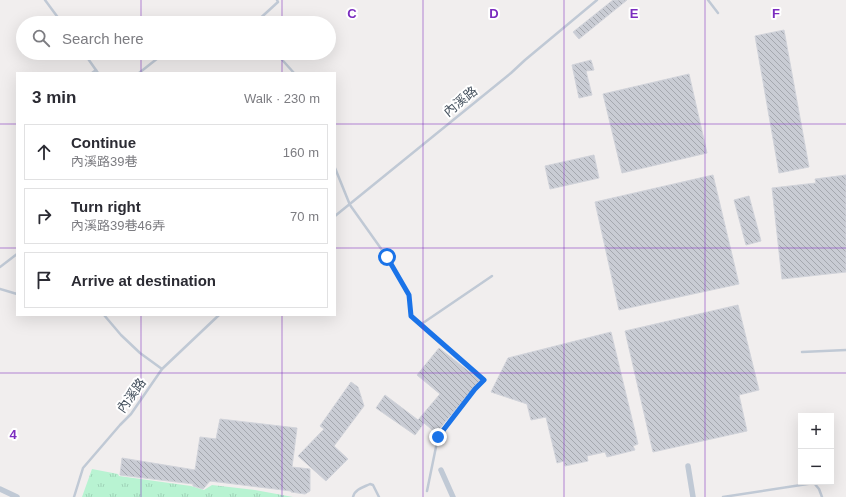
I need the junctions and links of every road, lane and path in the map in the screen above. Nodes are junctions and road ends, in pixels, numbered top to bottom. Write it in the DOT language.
graph roads {
  1 [pos="45,0"];
  2 [pos="277,0"];
  3 [pos="597,0"];
  4 [pos="708,0"];
  5 [pos="718,13"];
  6 [pos="57,16"];
  7 [pos="263,16"];
  8 [pos="89,60"];
  9 [pos="155,60"];
  10 [pos="282,60"];
  11 [pos="96,70"];
  12 [pos="93,72"];
  13 [pos="140,72"];
  14 [pos="293,72"];
  15 [pos="336,170"];
  16 [pos="350,204"];
  17 [pos="336,215"];
  18 [pos="16,255"];
  19 [pos="0,267"];
  20 [pos="492,276"];
  21 [pos="0,289"];
  22 [pos="16,294"];
  23 [pos="105,316"];
  24 [pos="218,316"];
  25 [pos="420,325"];
  26 [pos="846,350"];
  27 [pos="802,352"];
  28 [pos="162,369"];
  29 [pos="688,466"];
  30 [pos="441,470"];
  31 [pos="0,489"];
  32 [pos="427,490"];
  33 [pos="18,497"];
  34 [pos="74,497"];
  35 [pos="353,497"];
  36 [pos="379,497"];
  37 [pos="453,497"];
  38 [pos="693,497"];
  39 [pos="722,497"];
  40 [pos="822,497"];
  1 -- 6 [label="lane"];
  2 -- 7 [label="lane"];
  3 -- 16 [label="lane, 內溪路"];
  4 -- 5 [label="lane"];
  8 -- 11 [label="lane"];
  9 -- 13 [label="lane"];
  10 -- 14 [label="lane"];
  11 -- 12 [label="lane"];
  15 -- 16 [label="lane"];
  16 -- 17 [label="lane, 內溪路"];
  16 -- 25 [label="lane"];
  18 -- 19 [label="lane"];
  20 -- 25 [label="lane"];
  21 -- 22 [label="lane"];
  23 -- 28 [label="lane"];
  24 -- 28 [label="lane, 內溪路"];
  25 -- 32 [label="lane"];
  26 -- 27 [label="lane"];
  28 -- 34 [label="lane, 內溪路"];
  29 -- 38 [label="street"];
  30 -- 37 [label="street"];
  31 -- 33 [label="street"];
  35 -- 36 [label="lane"];
  39 -- 40 [label="lane"];
}
